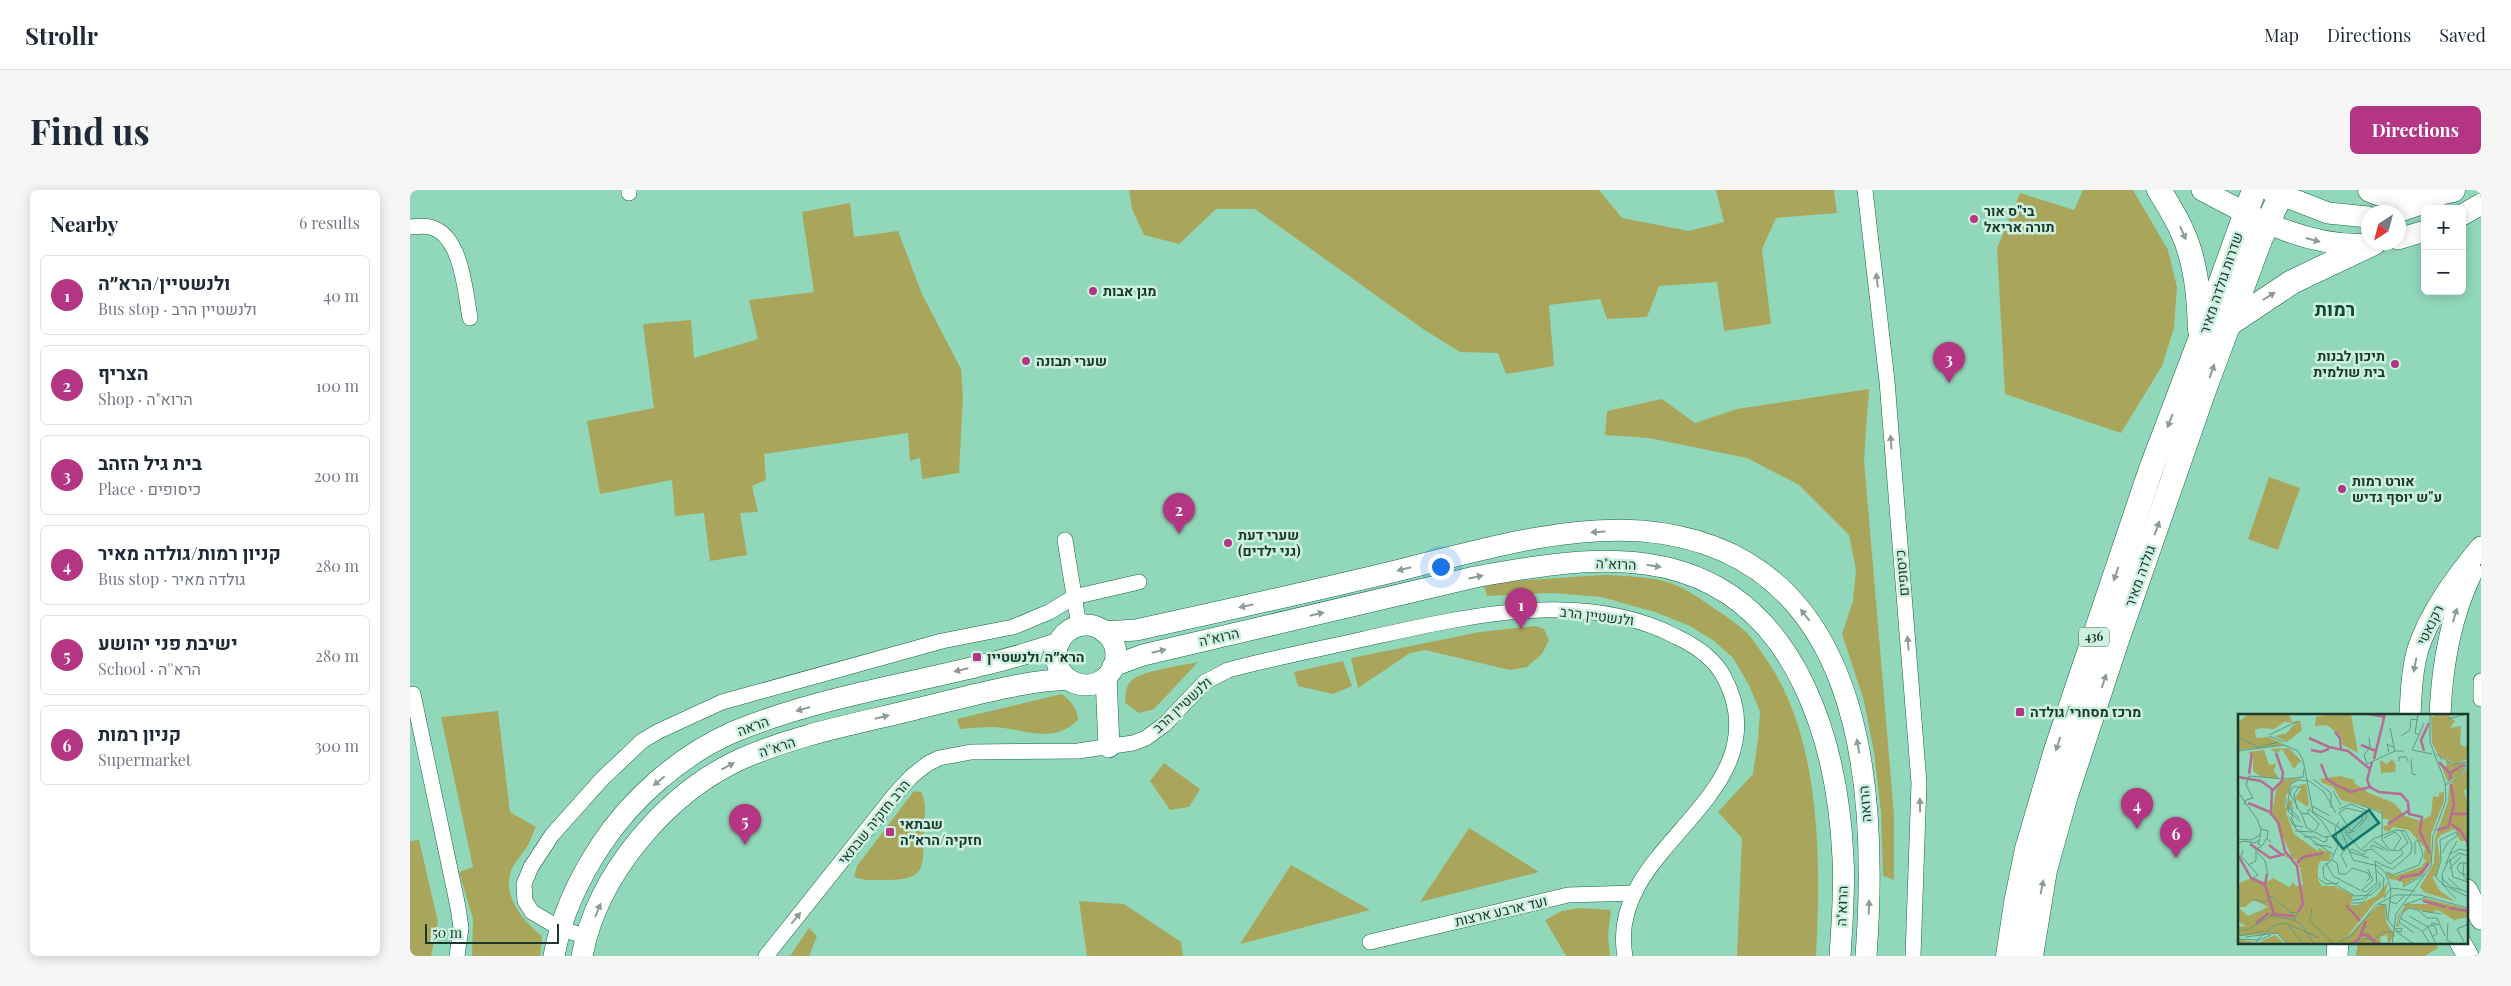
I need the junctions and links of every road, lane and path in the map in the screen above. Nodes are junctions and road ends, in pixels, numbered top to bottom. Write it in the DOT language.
graph roads {
  1 [pos="1865,190"];
  2 [pos="2159,190"];
  3 [pos="2202,190"];
  4 [pos="2254,190"];
  5 [pos="2370,190"];
  6 [pos="2454,190"];
  7 [pos="2278,192"];
  8 [pos="2481,204"];
  9 [pos="2406,210"];
  10 [pos="2246,212"];
  11 [pos="2466,213"];
  12 [pos="2361,216"];
  13 [pos="2268,223"];
  14 [pos="410,227"];
  15 [pos="2421,233"];
  16 [pos="2406,237"];
  17 [pos="2361,244"];
  18 [pos="2363,250"];
  19 [pos="470,318"];
  20 [pos="2229,324"];
  21 [pos="2200,340"];
  22 [pos="2187,375"];
  23 [pos="1065,540"];
  24 [pos="2481,548"];
  25 [pos="2481,553"];
  26 [pos="1139,582"];
  27 [pos="1074,597"];
  28 [pos="1079,626"];
  29 [pos="1104,632"];
  30 [pos="1058,643"];
  31 [pos="1831,656"];
  32 [pos="1110,672"];
  33 [pos="2481,681"];
  34 [pos="1074,682"];
  35 [pos="413,694"];
  36 [pos="2481,699"];
  37 [pos="2410,714"];
  38 [pos="2440,714"];
  39 [pos="1109,747"];
  40 [pos="2468,892"];
  41 [pos="1634,893"];
  42 [pos="2481,919"];
  43 [pos="561,929"];
  44 [pos="1370,942"];
  45 [pos="2461,944"];
  46 [pos="2032,945"];
  47 [pos="585,946"];
  48 [pos="457,956"];
  49 [pos="554,956"];
  50 [pos="766,956"];
  51 [pos="1625,956"];
  52 [pos="1840,956"];
  53 [pos="1866,956"];
  54 [pos="1912,956"];
  55 [pos="2008,956"];
  56 [pos="2468,956"];
  54 -- 1 [label="street, כיסופים, one-way"];
  2 -- 21 [label="main road, one-way"];
  3 -- 10 [label="street"];
  4 -- 10 [label="main road, שדרות גולדה מאיר / 436"];
  5 -- 6 [label="main road"];
  6 -- 9 [label="street"];
  7 -- 12 [label="street"];
  7 -- 13 [label="main road, 436"];
  8 -- 11 [label="street"];
  10 -- 13 [label="street"];
  10 -- 21 [label="main road, שדרות גולדה מאיר / 436"];
  13 -- 17 [label="street, one-way"];
  13 -- 20 [label="main road, גולדה מאיר / 436"];
  14 -- 19 [label="street"];
  15 -- 16 [label="street"];
  20 -- 18 [label="main road, one-way"];
  46 -- 20 [label="main road, גולדה מאיר / 436, one-way"];
  21 -- 22 [label="main road, שדרות גולדה מאיר / 436"];
  22 -- 55 [label="main road, גולדה מאיר / 436, one-way"];
  23 -- 27 [label="street"];
  24 -- 37 [label="street, רקנאטי, one-way"];
  38 -- 25 [label="street, רקנאטי, one-way"];
  26 -- 27 [label="street"];
  27 -- 28 [label="street"];
  27 -- 43 [label="street"];
  28 -- 29 [label="street"];
  28 -- 30 [label="street"];
  31 -- 29 [label="street, הרוא\"ה, one-way"];
  29 -- 32 [label="street"];
  30 -- 34 [label="street"];
  30 -- 43 [label="street, הראה, one-way"];
  53 -- 31 [label="street, הרואה, one-way"];
  32 -- 34 [label="street"];
  32 -- 39 [label="street"];
  32 -- 52 [label="street, הרוא\"ה, one-way"];
  33 -- 36 [label="street"];
  34 -- 39 [label="street"];
  47 -- 34 [label="street, הרא''ה, one-way"];
  35 -- 48 [label="street"];
  39 -- 41 [label="street, ולנשטיין הרב"];
  50 -- 39 [label="street, הרב חזקיה שבתאי, one-way"];
  40 -- 42 [label="street"];
  41 -- 44 [label="street, ועד ארבע ארצות"];
  41 -- 51 [label="street, ולנשטיין הרב"];
  43 -- 47 [label="street"];
  43 -- 49 [label="street, הראה"];
  45 -- 56 [label="street"];
}
